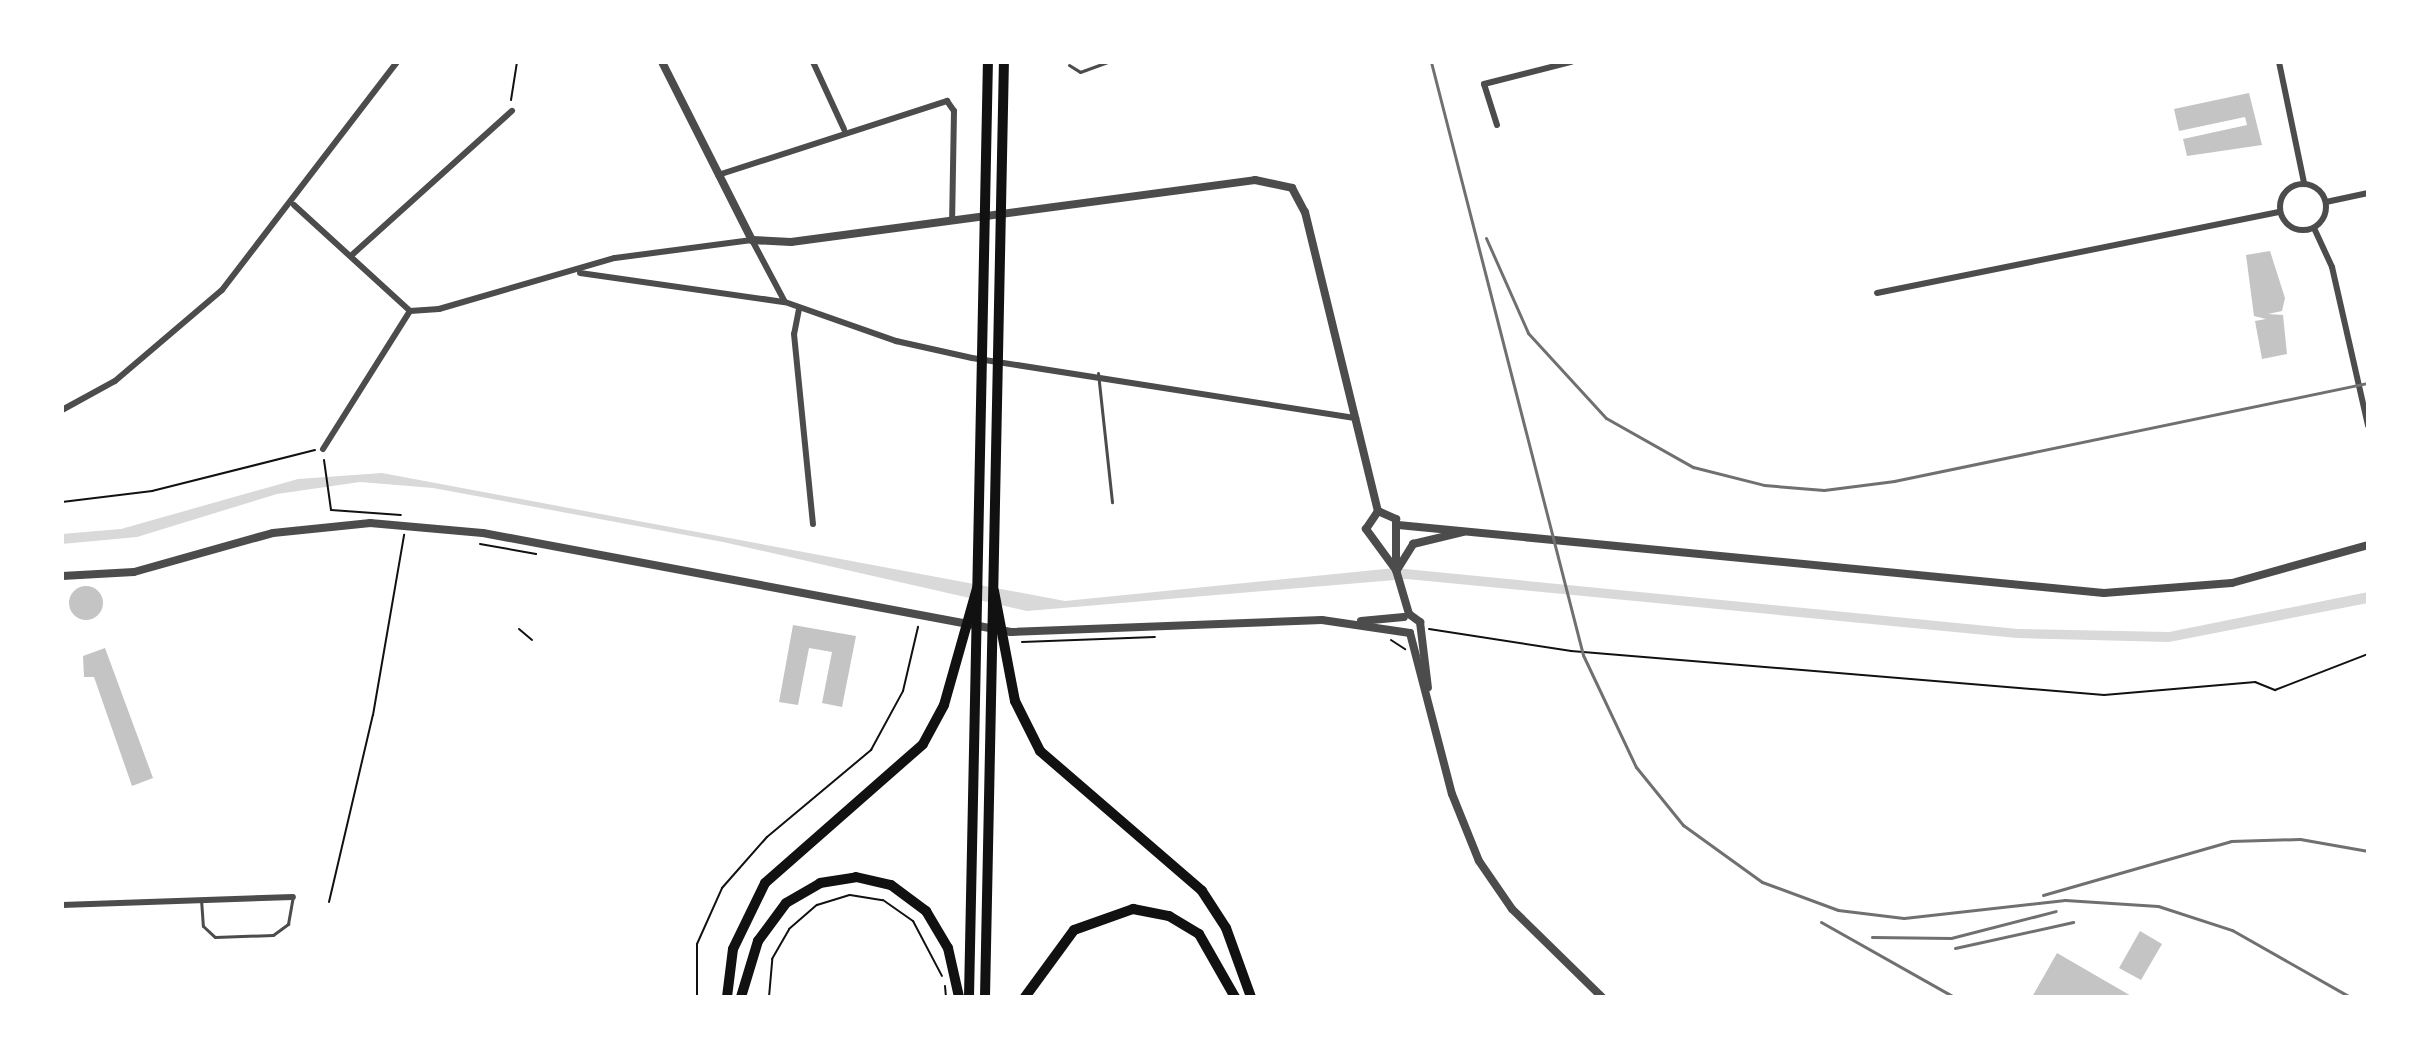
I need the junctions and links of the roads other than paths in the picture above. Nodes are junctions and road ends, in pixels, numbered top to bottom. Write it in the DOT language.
graph roads {
  1 [pos="397,62"];
  2 [pos="662,62"];
  3 [pos="813,62"];
  4 [pos="988,62"];
  5 [pos="1004,62"];
  6 [pos="1108,62"];
  7 [pos="1571,62"];
  8 [pos="2279,62"];
  9 [pos="1069,65"];
  10 [pos="512,111"];
  11 [pos="1497,125"];
  12 [pos="844,129"];
  13 [pos="718,175"];
  14 [pos="2304,183"];
  15 [pos="2368,193"];
  16 [pos="2326,202"];
  17 [pos="294,205"];
  18 [pos="2279,212"];
  19 [pos="952,221"];
  20 [pos="2314,228"];
  21 [pos="752,240"];
  22 [pos="353,254"];
  23 [pos="580,273"];
  24 [pos="1877,293"];
  25 [pos="785,302"];
  26 [pos="799,309"];
  27 [pos="410,311"];
  28 [pos="1098,373"];
  29 [pos="62,410"];
  30 [pos="1358,418"];
  31 [pos="2368,426"];
  32 [pos="323,451"];
  33 [pos="1112,502"];
  34 [pos="1378,511"];
  35 [pos="813,524"];
  36 [pos="1398,525"];
  37 [pos="1470,530"];
  38 [pos="1394,542"];
  39 [pos="1375,543"];
  40 [pos="2368,545"];
  41 [pos="1396,570"];
  42 [pos="62,576"];
  43 [pos="977,588"];
  44 [pos="1411,623"];
  45 [pos="1002,642"];
  46 [pos="293,897"];
  47 [pos="201,899"];
  48 [pos="62,905"];
  49 [pos="727,997"];
  50 [pos="741,997"];
  51 [pos="959,997"];
  52 [pos="969,997"];
  53 [pos="985,997"];
  54 [pos="1025,997"];
  55 [pos="1235,997"];
  56 [pos="1251,997"];
  57 [pos="1602,997"];
  1 -- 17 [label="street"];
  2 -- 13 [label="street"];
  3 -- 12 [label="street"];
  4 -- 43 [label="main road"];
  5 -- 45 [label="main road"];
  6 -- 9 [label="lane"];
  7 -- 11 [label="street"];
  8 -- 14 [label="street"];
  10 -- 22 [label="street"];
  12 -- 13 [label="street"];
  12 -- 19 [label="street"];
  13 -- 21 [label="street"];
  14 -- 16 [label="street"];
  14 -- 18 [label="street"];
  15 -- 16 [label="street"];
  16 -- 20 [label="street"];
  17 -- 22 [label="street"];
  17 -- 29 [label="street"];
  18 -- 20 [label="street"];
  18 -- 24 [label="street"];
  19 -- 21 [label="street"];
  19 -- 30 [label="street"];
  20 -- 31 [label="street"];
  21 -- 23 [label="street"];
  21 -- 25 [label="street"];
  22 -- 27 [label="street"];
  23 -- 25 [label="street"];
  23 -- 27 [label="street"];
  25 -- 26 [label="street"];
  26 -- 28 [label="street"];
  26 -- 35 [label="street"];
  27 -- 32 [label="street"];
  28 -- 30 [label="street"];
  28 -- 33 [label="lane"];
  30 -- 34 [label="street"];
  34 -- 36 [label="street"];
  34 -- 39 [label="street"];
  36 -- 37 [label="street"];
  36 -- 38 [label="street"];
  37 -- 40 [label="street"];
  37 -- 41 [label="street"];
  38 -- 39 [label="street"];
  38 -- 41 [label="street"];
  39 -- 41 [label="street"];
  41 -- 44 [label="street"];
  42 -- 44 [label="street"];
  43 -- 49 [label="main road"];
  43 -- 52 [label="main road"];
  44 -- 57 [label="street"];
  45 -- 53 [label="main road"];
  45 -- 56 [label="main road"];
  46 -- 47 [label="street"];
  46 -- 47 [label="lane"];
  47 -- 48 [label="street"];
  50 -- 51 [label="main road"];
  54 -- 55 [label="main road"];
}
